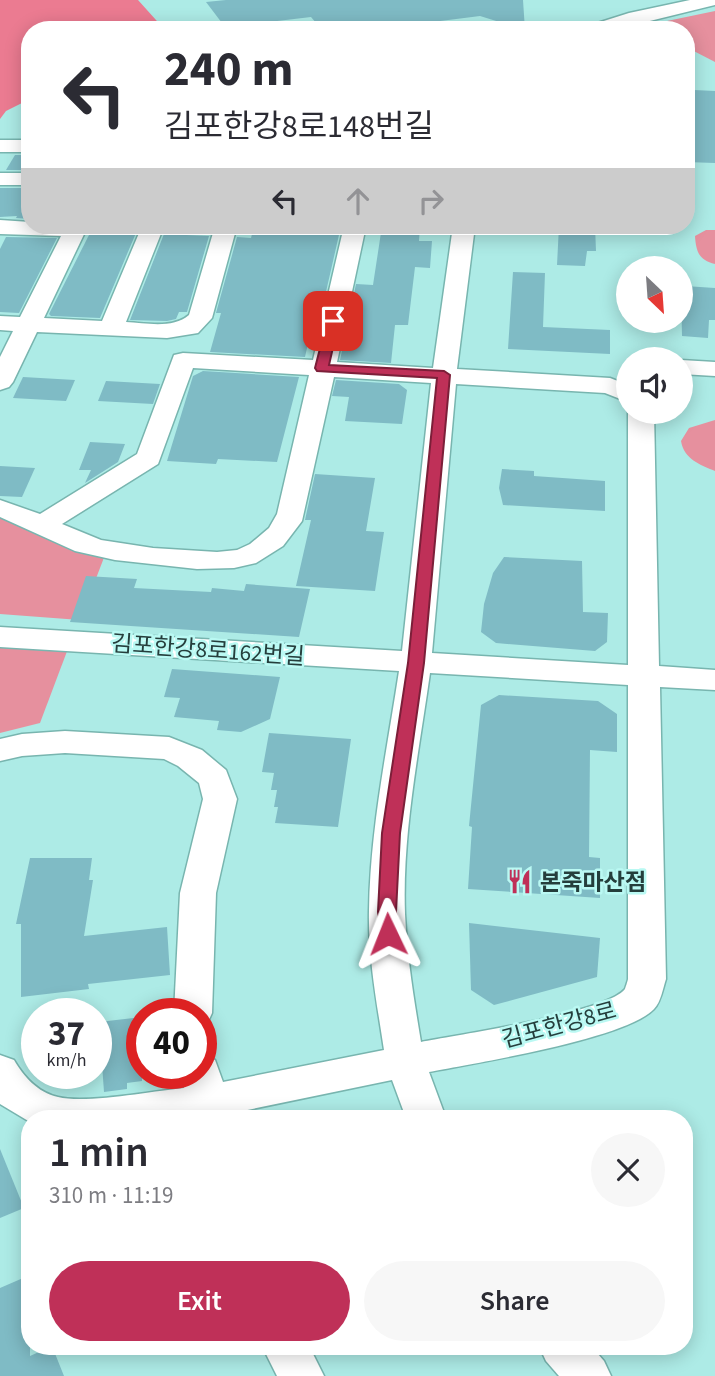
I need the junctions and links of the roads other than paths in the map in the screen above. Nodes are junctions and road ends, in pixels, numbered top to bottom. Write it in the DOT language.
graph roads {
  1 [pos="715,0"];
  2 [pos="622,21"];
  3 [pos="0,146"];
  4 [pos="21,146"];
  5 [pos="0,179"];
  6 [pos="21,179"];
  7 [pos="0,227"];
  8 [pos="21,227"];
  9 [pos="73,235"];
  10 [pos="149,235"];
  11 [pos="223,235"];
  12 [pos="353,235"];
  13 [pos="463,235"];
  14 [pos="0,323"];
  15 [pos="30,324"];
  16 [pos="111,328"];
  17 [pos="322,368"];
  18 [pos="693,368"];
  19 [pos="715,369"];
  20 [pos="444,375"];
  21 [pos="0,382"];
  22 [pos="616,386"];
  23 [pos="640,424"];
  24 [pos="0,508"];
  25 [pos="41,525"];
  26 [pos="0,636"];
  27 [pos="416,663"];
  28 [pos="643,676"];
  29 [pos="715,680"];
  30 [pos="0,750"];
  31 [pos="194,998"];
  32 [pos="405,1061"];
  33 [pos="0,1071"];
  34 [pos="205,1097"];
  35 [pos="45,1110"];
  36 [pos="119,1110"];
  37 [pos="423,1110"];
  38 [pos="290,1355"];
  39 [pos="570,1355"];
  40 [pos="301,1376"];
  41 [pos="588,1376"];
  1 -- 2 [label="street"];
  3 -- 4 [label="street"];
  5 -- 6 [label="street"];
  7 -- 8 [label="street"];
  9 -- 15 [label="street"];
  10 -- 16 [label="street"];
  11 -- 16 [label="street"];
  12 -- 17 [label="street"];
  13 -- 20 [label="street"];
  14 -- 15 [label="street"];
  15 -- 16 [label="street"];
  15 -- 21 [label="street"];
  17 -- 20 [label="street"];
  17 -- 25 [label="street"];
  17 -- 25 [label="street"];
  18 -- 19 [label="street"];
  20 -- 22 [label="street"];
  20 -- 27 [label="street"];
  23 -- 28 [label="street, 김포한강8로"];
  24 -- 25 [label="street"];
  26 -- 27 [label="street, 김포한강8로162번길"];
  27 -- 28 [label="street"];
  27 -- 32 [label="street"];
  28 -- 29 [label="street"];
  28 -- 32 [label="street, 김포한강8로"];
  30 -- 31 [label="street"];
  32 -- 34 [label="street, 김포한강8로"];
  32 -- 37 [label="street"];
  33 -- 35 [label="street, 김포한강8로"];
  34 -- 36 [label="street, 김포한강8로"];
  38 -- 40 [label="street"];
  39 -- 41 [label="street"];
}
